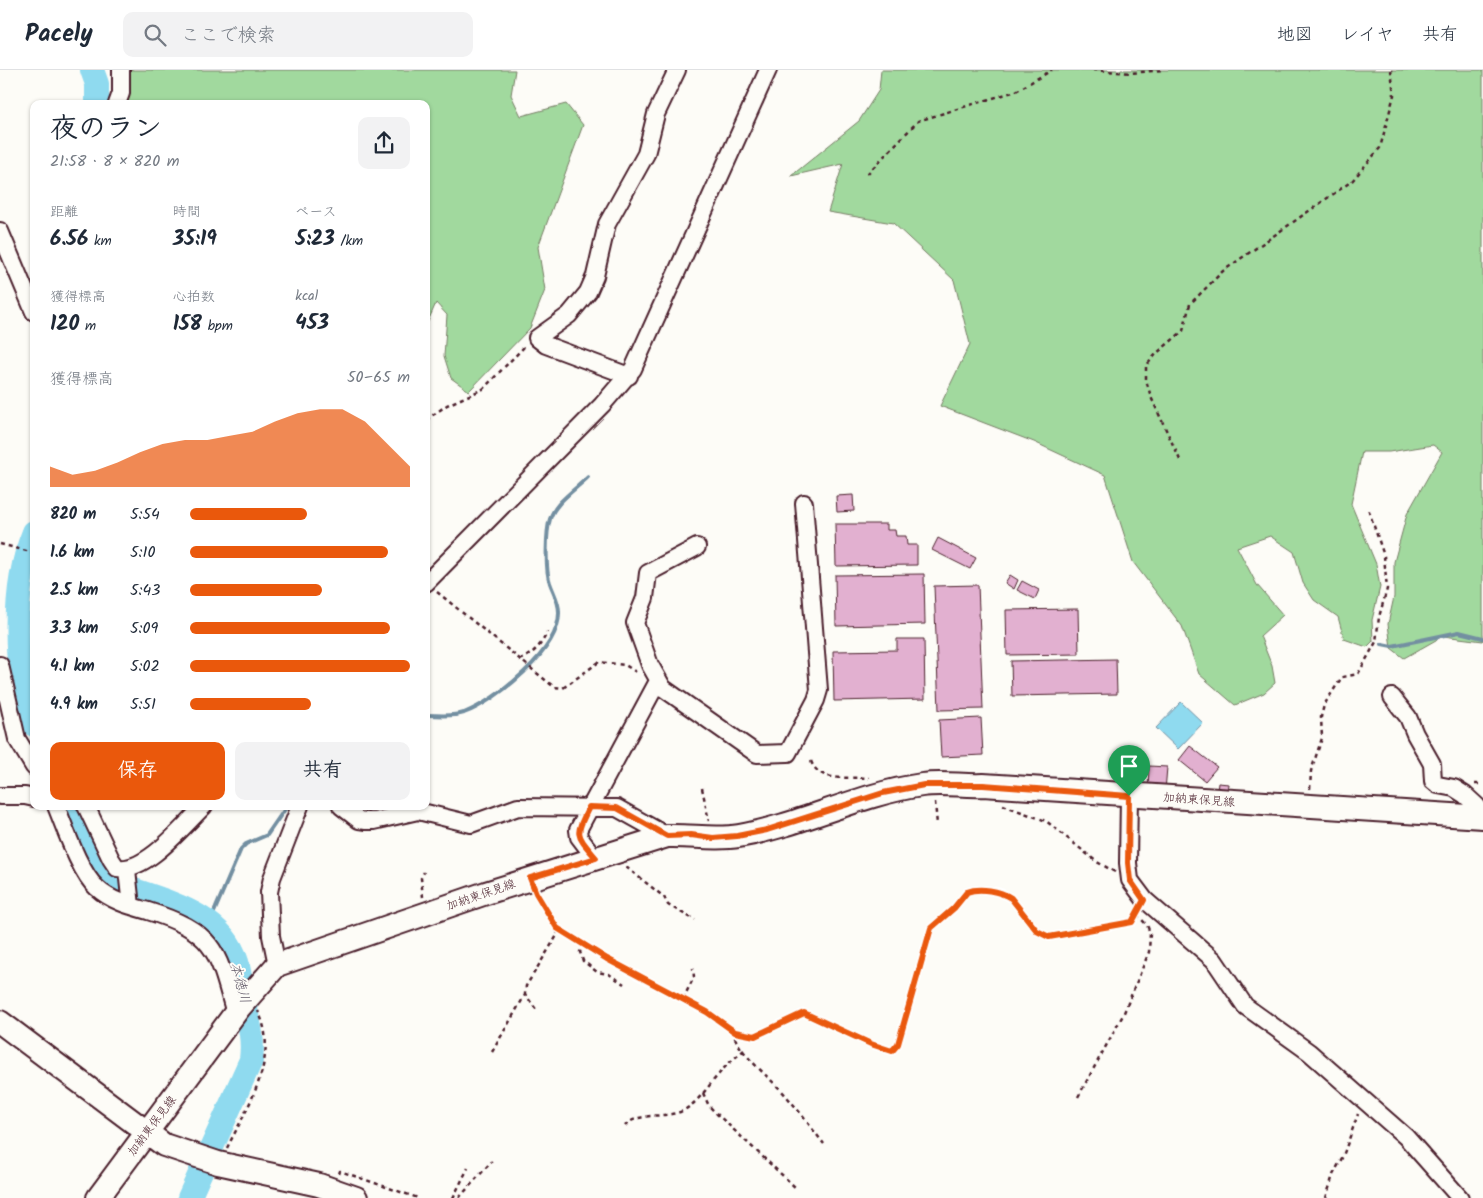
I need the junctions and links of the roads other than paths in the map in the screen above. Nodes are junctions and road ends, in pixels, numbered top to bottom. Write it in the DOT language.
graph roads {
  1 [pos="121,70"];
  2 [pos="678,70"];
  3 [pos="768,70"];
  4 [pos="118,100"];
  5 [pos="0,231"];
  6 [pos="30,302"];
  7 [pos="628,376"];
  8 [pos="804,503"];
  9 [pos="697,547"];
  10 [pos="430,579"];
  11 [pos="0,664"];
  12 [pos="655,686"];
  13 [pos="1392,697"];
  14 [pos="30,760"];
  15 [pos="0,796"];
  16 [pos="1129,796"];
  17 [pos="30,797"];
  18 [pos="589,807"];
  19 [pos="58,810"];
  20 [pos="88,810"];
  21 [pos="200,810"];
  22 [pos="298,810"];
  23 [pos="346,810"];
  24 [pos="1483,816"];
  25 [pos="667,836"];
  26 [pos="606,854"];
  27 [pos="126,870"];
  28 [pos="131,906"];
  29 [pos="277,965"];
  30 [pos="241,1007"];
  31 [pos="0,1022"];
  32 [pos="147,1133"];
  33 [pos="98,1198"];
  34 [pos="356,1198"];
  35 [pos="1460,1198"];
  1 -- 4 [label="street"];
  2 -- 7 [label="street"];
  3 -- 7 [label="street"];
  5 -- 6 [label="street"];
  7 -- 10 [label="street"];
  8 -- 12 [label="street"];
  9 -- 12 [label="street"];
  11 -- 14 [label="street"];
  12 -- 18 [label="street"];
  13 -- 24 [label="street"];
  15 -- 17 [label="street"];
  16 -- 24 [label="main road, 加納東保見線"];
  16 -- 25 [label="main road, 加納東保見線"];
  16 -- 35 [label="street"];
  18 -- 23 [label="street"];
  18 -- 25 [label="street"];
  18 -- 26 [label="street"];
  19 -- 28 [label="street"];
  20 -- 27 [label="street"];
  21 -- 27 [label="street"];
  22 -- 29 [label="street"];
  25 -- 26 [label="main road, 加納東保見線"];
  26 -- 29 [label="main road, 加納東保見線"];
  27 -- 28 [label="street"];
  28 -- 30 [label="street"];
  29 -- 30 [label="main road, 加納東保見線"];
  30 -- 32 [label="main road, 加納東保見線"];
  31 -- 32 [label="main road"];
  32 -- 33 [label="main road, 加納東保見線"];
  32 -- 34 [label="main road"];
}
